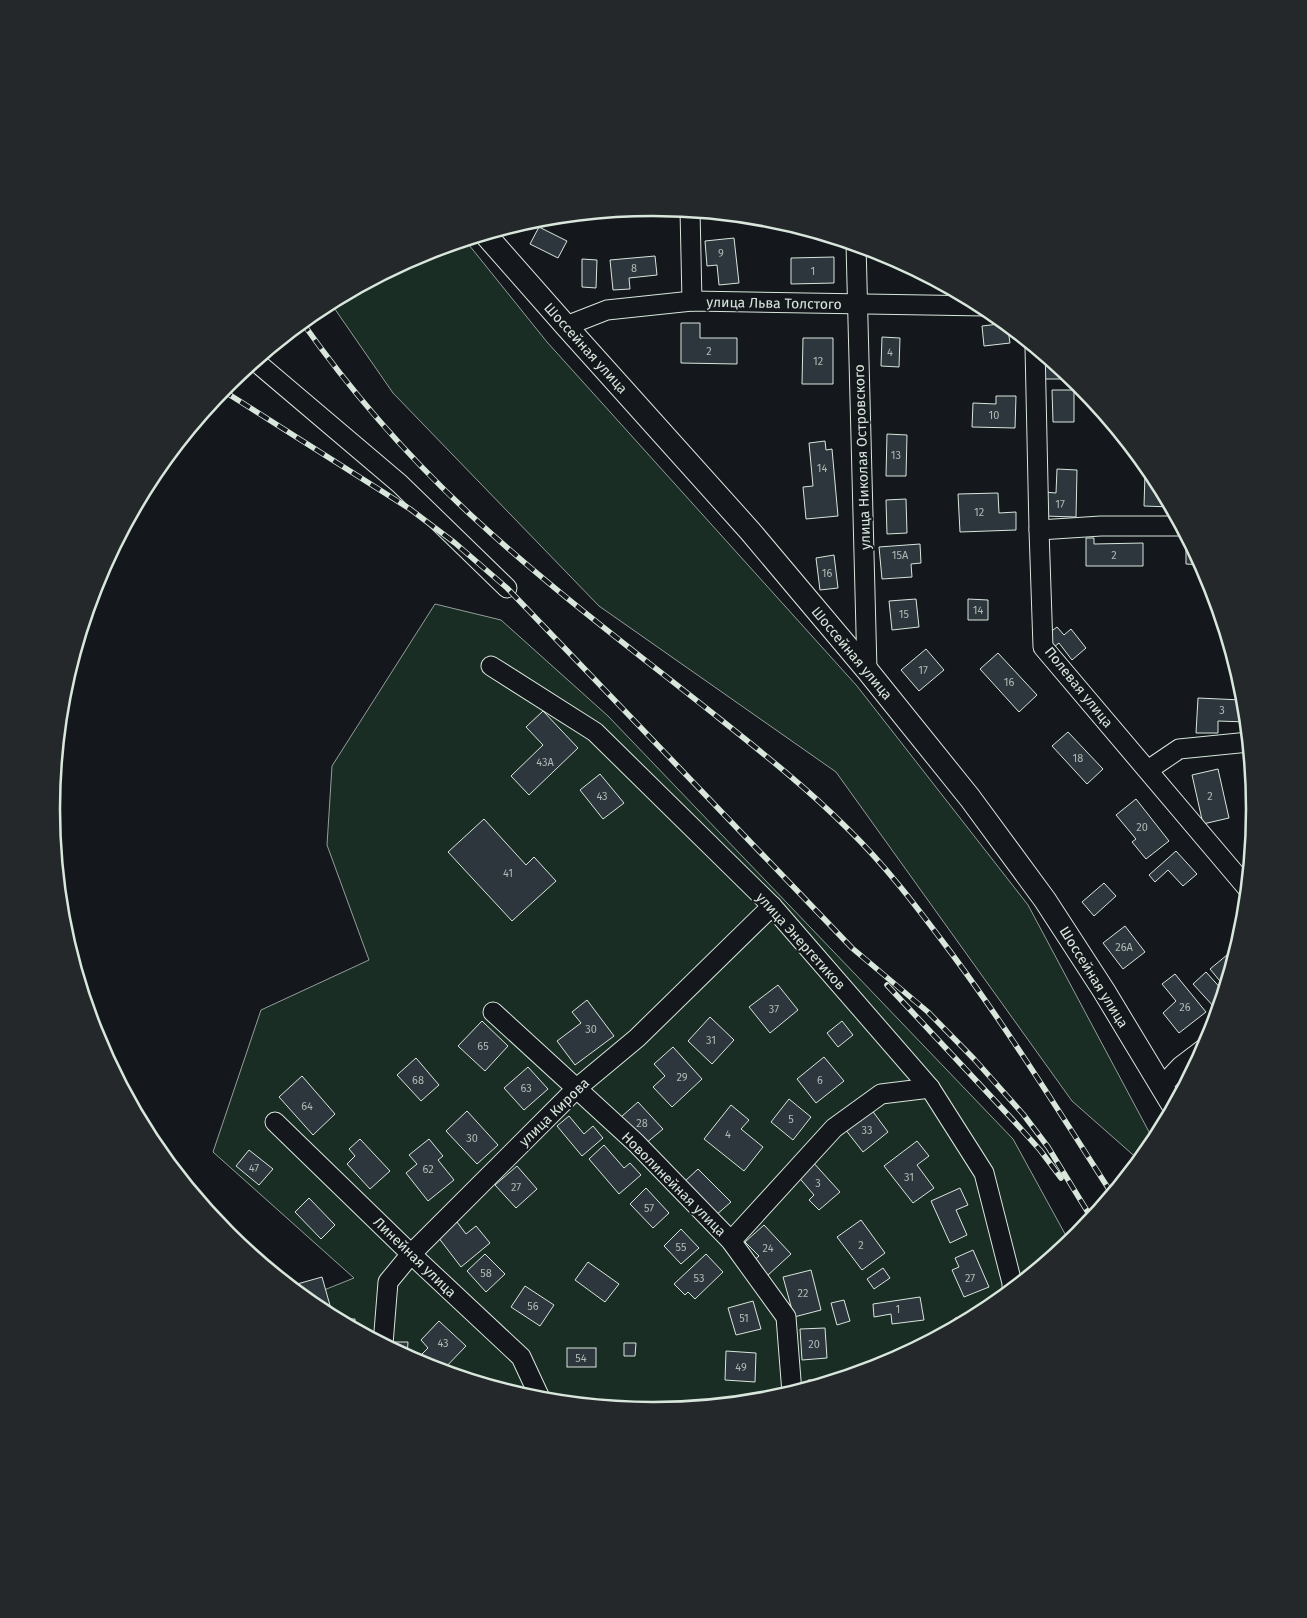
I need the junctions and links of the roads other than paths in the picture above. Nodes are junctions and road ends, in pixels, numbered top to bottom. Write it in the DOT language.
graph roads {
  1 [pos="690,217"];
  2 [pos="490,239"];
  3 [pos="856,252"];
  4 [pos="692,301"];
  5 [pos="857,304"];
  6 [pos="967,306"];
  7 [pos="566,326"];
  8 [pos="1035,355"];
  9 [pos="260,365"];
  10 [pos="1175,526"];
  11 [pos="1039,530"];
  12 [pos="507,588"];
  13 [pos="491,666"];
  14 [pos="867,670"];
  15 [pos="1243,743"];
  16 [pos="1148,770"];
  17 [pos="1242,882"];
  18 [pos="772,906"];
  19 [pos="492,1012"];
  20 [pos="1192,1057"];
  21 [pos="1162,1086"];
  22 [pos="577,1088"];
  23 [pos="930,1088"];
  24 [pos="1170,1100"];
  25 [pos="276,1122"];
  26 [pos="730,1241"];
  27 [pos="411,1254"];
  28 [pos="1012,1282"];
  29 [pos="384,1337"];
  30 [pos="791,1386"];
  31 [pos="537,1391"];
  1 -- 4 [label="street"];
  2 -- 7 [label="main road, Шоссейная улица"];
  3 -- 5 [label="street, улица Николая Островского"];
  4 -- 5 [label="street, улица Льва Толстого"];
  4 -- 7 [label="street, улица Льва Толстого"];
  5 -- 6 [label="street, улица Льва Толстого"];
  5 -- 14 [label="street, улица Николая Островского"];
  7 -- 14 [label="main road, Шоссейная улица"];
  8 -- 11 [label="street, Полевая улица"];
  9 -- 12 [label="street"];
  10 -- 11 [label="street"];
  11 -- 16 [label="street, Полевая улица"];
  13 -- 18 [label="street, улица Энергетиков"];
  14 -- 21 [label="main road, Шоссейная улица"];
  15 -- 16 [label="street"];
  16 -- 17 [label="street, Полевая улица"];
  18 -- 22 [label="street, улица Кирова"];
  18 -- 23 [label="street, улица Энергетиков"];
  19 -- 22 [label="street, Новолинейная улица"];
  20 -- 21 [label="street"];
  21 -- 24 [label="main road, Шоссейная улица"];
  22 -- 26 [label="street, Новолинейная улица"];
  22 -- 27 [label="street, улица Кирова"];
  23 -- 26 [label="street"];
  23 -- 28 [label="street, улица Энергетиков"];
  25 -- 27 [label="street, Линейная улица"];
  26 -- 30 [label="street, Новолинейная улица"];
  27 -- 29 [label="street, улица Кирова"];
  27 -- 31 [label="street, Линейная улица"];
}
